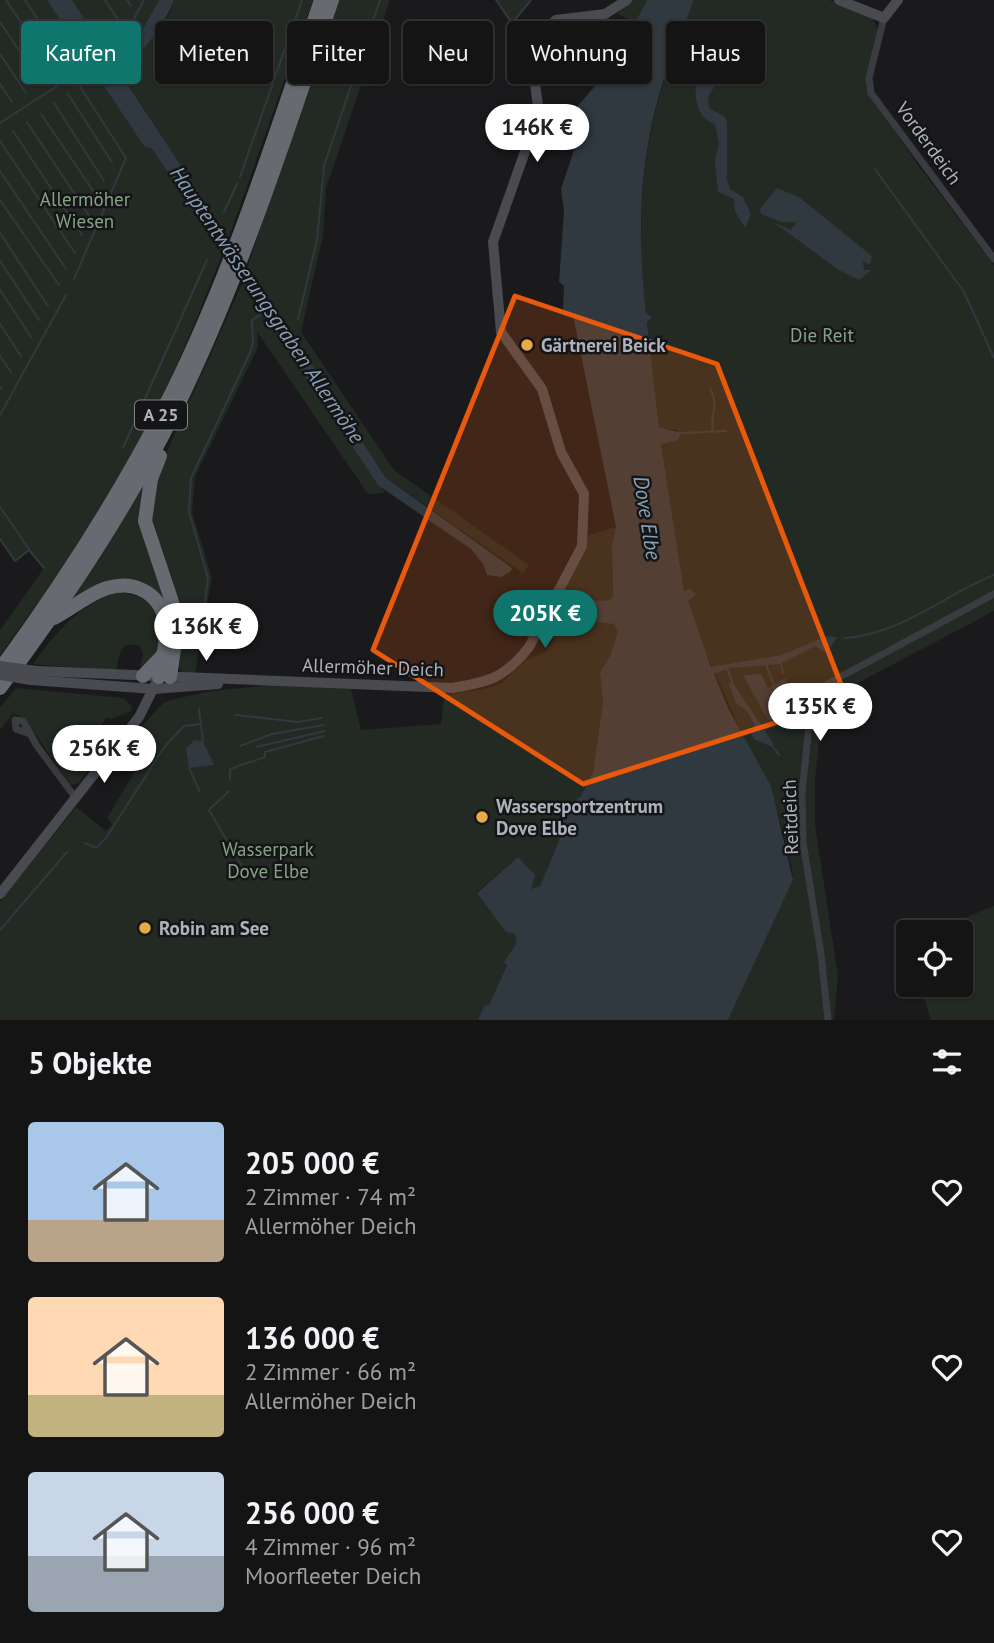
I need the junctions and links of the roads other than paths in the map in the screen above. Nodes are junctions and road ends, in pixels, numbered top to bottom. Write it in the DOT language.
graph roads {
  1 [pos="321,0"];
  2 [pos="332,0"];
  3 [pos="627,0"];
  4 [pos="839,0"];
  5 [pos="898,0"];
  6 [pos="884,18"];
  7 [pos="242,241"];
  8 [pos="994,259"];
  9 [pos="225,284"];
  10 [pos="175,412"];
  11 [pos="994,594"];
  12 [pos="50,621"];
  13 [pos="165,652"];
  14 [pos="0,668"];
  15 [pos="34,675"];
  16 [pos="0,676"];
  17 [pos="143,676"];
  18 [pos="162,683"];
  19 [pos="0,688"];
  20 [pos="130,688"];
  21 [pos="139,717"];
  22 [pos="30,734"];
  23 [pos="75,797"];
  24 [pos="0,894"];
  25 [pos="828,1020"];
  1 -- 7 [label="highway, A 25"];
  2 -- 7 [label="highway, A 25"];
  3 -- 18 [label="street, Allermöher Deich"];
  4 -- 6 [label="street"];
  5 -- 6 [label="street, Vorderdeich"];
  6 -- 8 [label="street, Vorderdeich"];
  7 -- 9 [label="highway, A 25"];
  9 -- 10 [label="highway, A 25"];
  9 -- 14 [label="highway, A 25"];
  10 -- 12 [label="highway, A 25"];
  10 -- 18 [label="highway"];
  11 -- 25 [label="street, Reitdeich"];
  12 -- 13 [label="highway"];
  12 -- 19 [label="highway, A 25"];
  13 -- 17 [label="highway"];
  13 -- 18 [label="highway"];
  14 -- 15 [label="street, bridge"];
  15 -- 16 [label="street, bridge"];
  15 -- 17 [label="street"];
  15 -- 20 [label="street"];
  17 -- 18 [label="street"];
  18 -- 20 [label="street"];
  18 -- 21 [label="street"];
  20 -- 21 [label="street"];
  21 -- 23 [label="street"];
  22 -- 23 [label="street"];
  23 -- 24 [label="street"];
}
